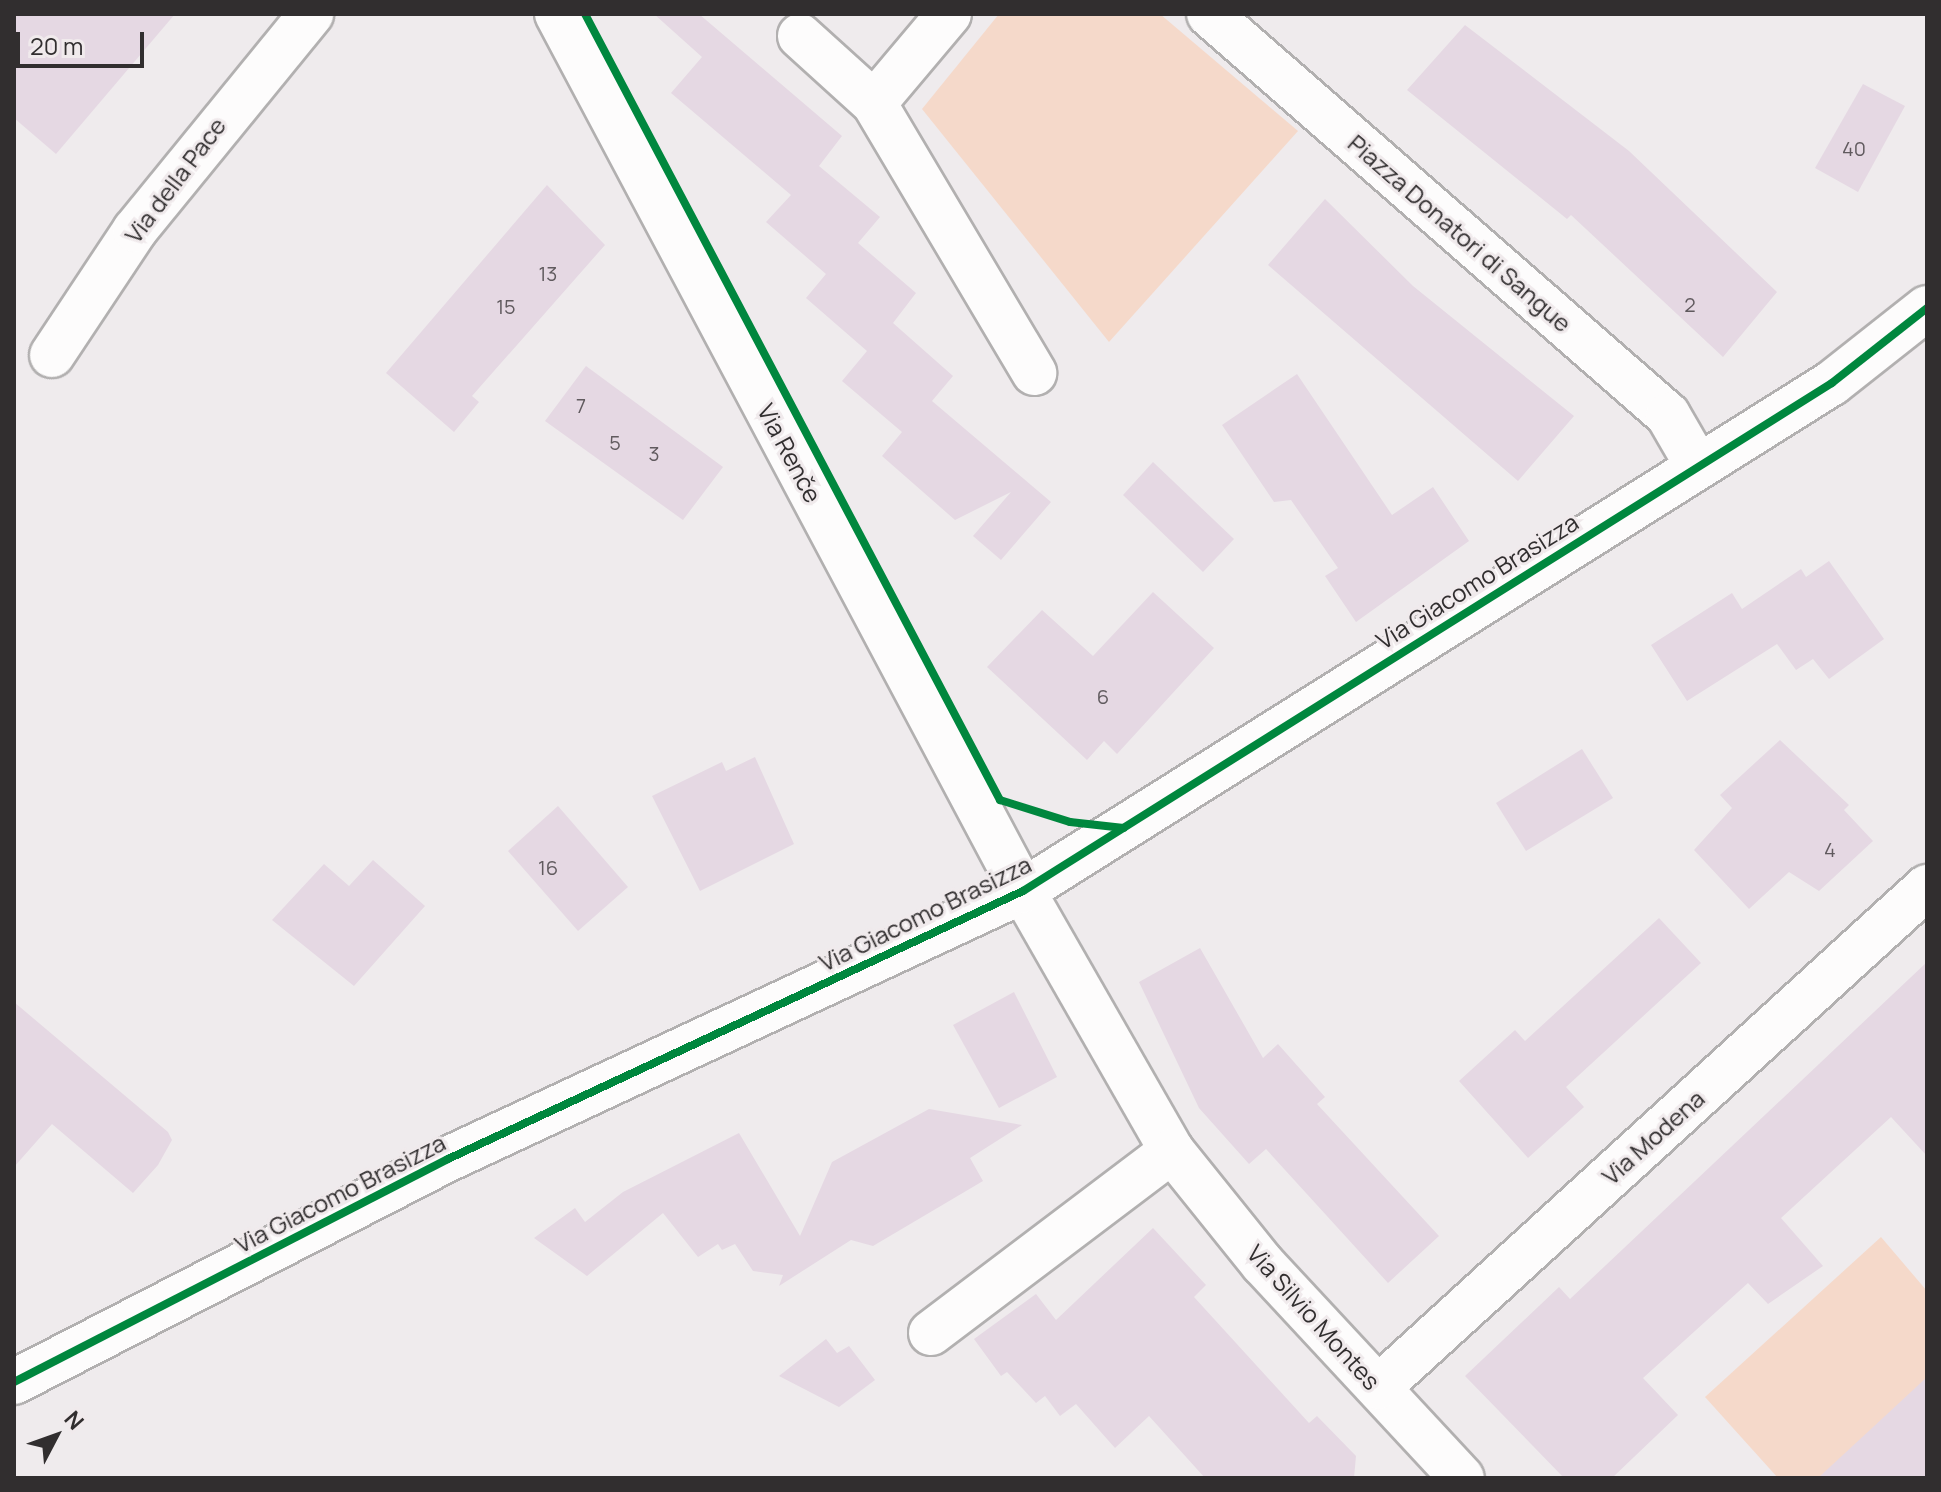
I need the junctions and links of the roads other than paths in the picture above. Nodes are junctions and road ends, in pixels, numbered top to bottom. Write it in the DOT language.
graph roads {
  1 [pos="311,14"];
  2 [pos="557,14"];
  3 [pos="949,14"];
  4 [pos="1209,14"];
  5 [pos="800,36"];
  6 [pos="874,103"];
  7 [pos="1926,313"];
  8 [pos="52,355"];
  9 [pos="1034,373"];
  10 [pos="1697,465"];
  11 [pos="1927,887"];
  12 [pos="1023,891"];
  13 [pos="1172,1151"];
  14 [pos="931,1333"];
  15 [pos="14,1382"];
  16 [pos="1379,1387"];
  17 [pos="1462,1478"];
  1 -- 8 [label="street, Via della Pace"];
  2 -- 12 [label="street, Via Renče"];
  3 -- 6 [label="street"];
  4 -- 10 [label="street, Piazza Donatori di Sangue"];
  5 -- 6 [label="street"];
  6 -- 9 [label="street"];
  7 -- 10 [label="street, Via Giacomo Brasizza"];
  10 -- 12 [label="street, Via Giacomo Brasizza"];
  11 -- 16 [label="street, Via Modena"];
  12 -- 13 [label="street, Via Silvio Montes"];
  12 -- 15 [label="street, Via Giacomo Brasizza"];
  13 -- 14 [label="street"];
  13 -- 16 [label="street, Via Silvio Montes"];
  16 -- 17 [label="street, Via Silvio Montes"];
}
